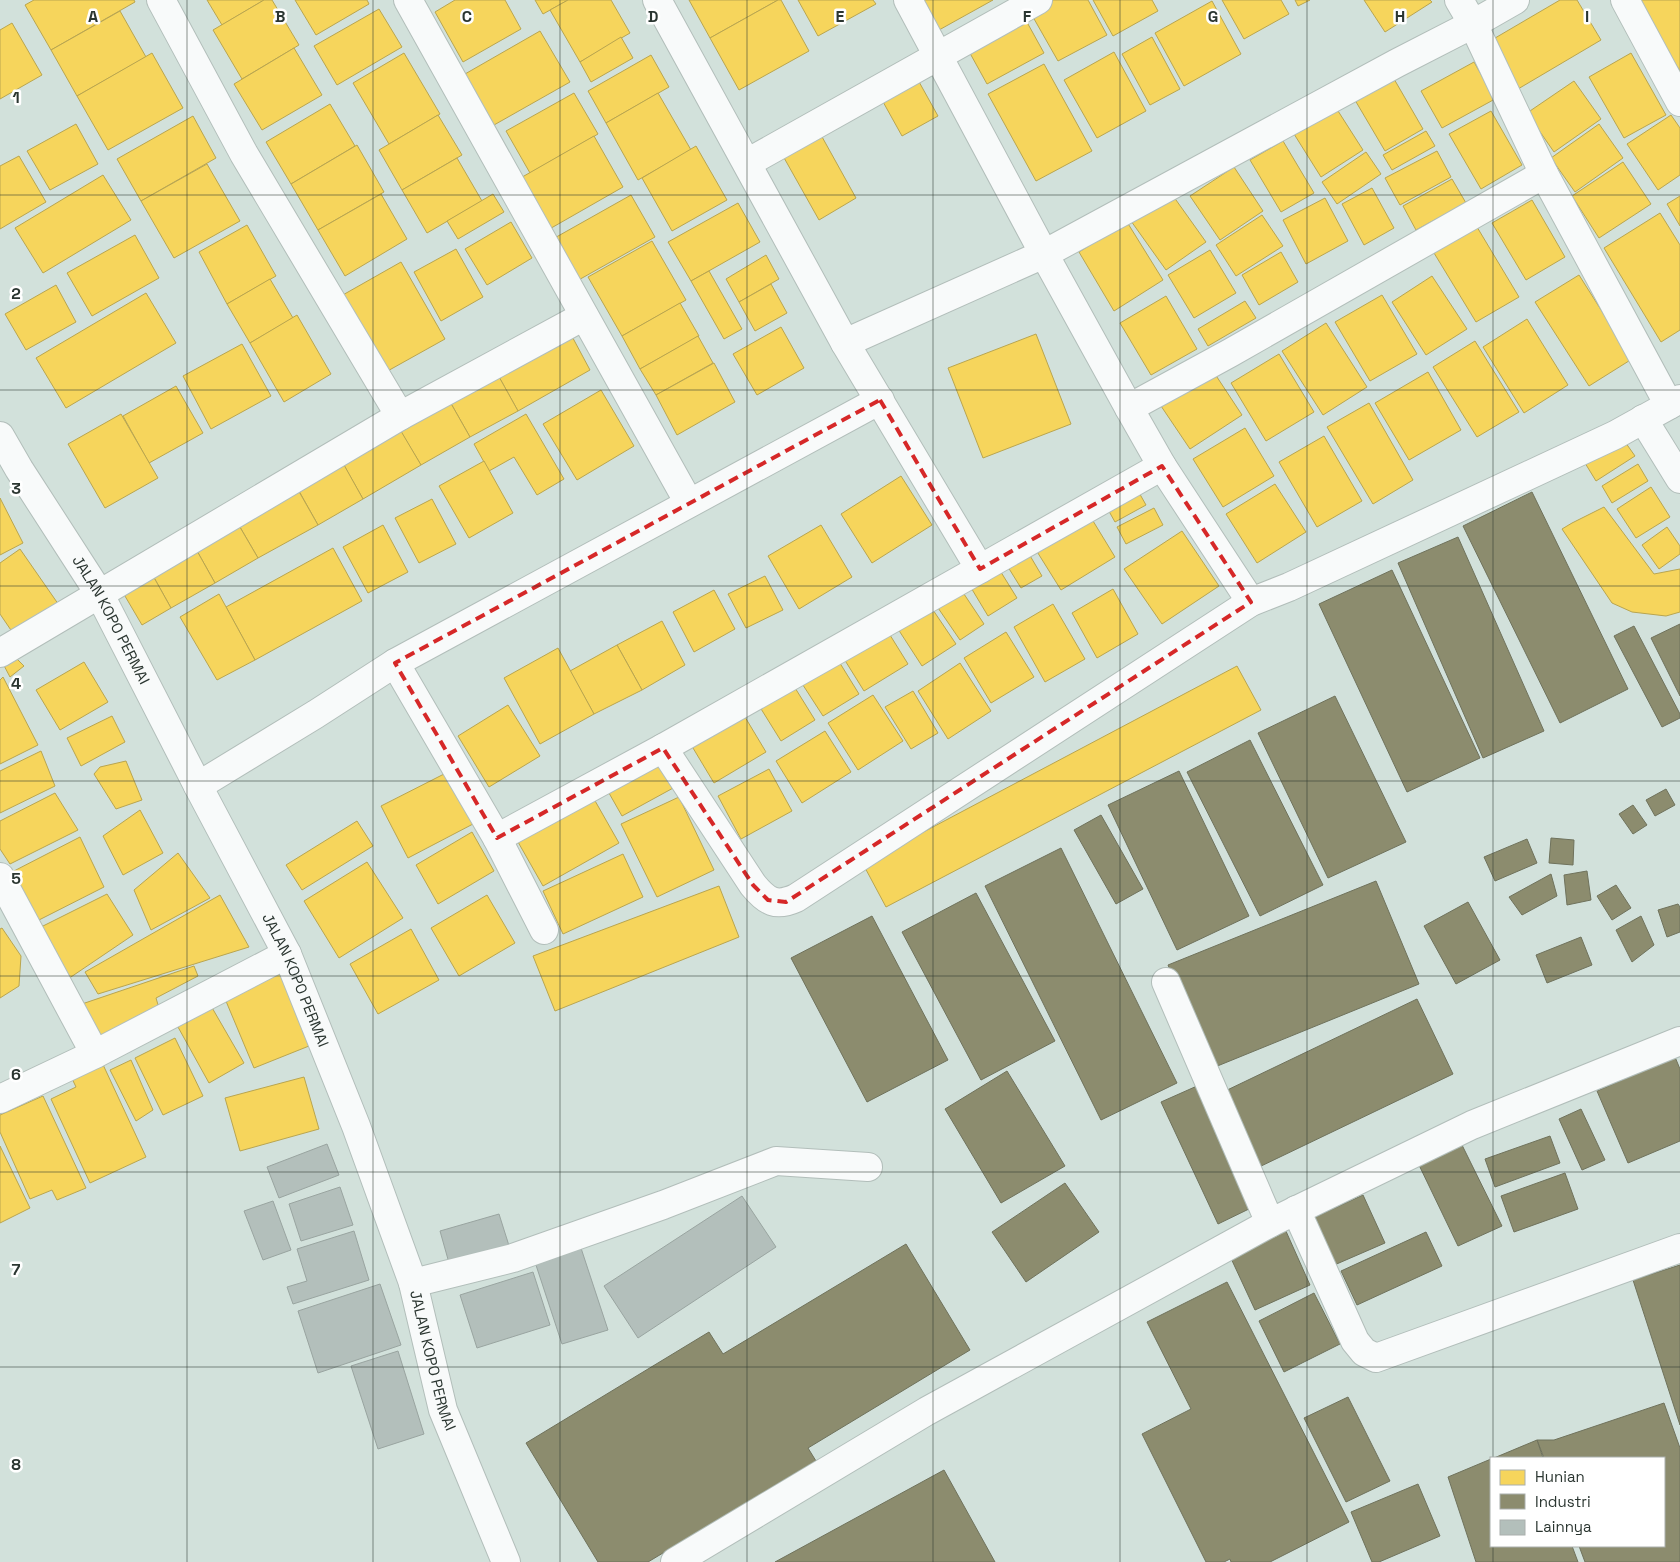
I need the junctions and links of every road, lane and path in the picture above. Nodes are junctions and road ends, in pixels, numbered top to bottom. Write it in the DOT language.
graph roads {
  1 [pos="161,0"];
  2 [pos="408,0"];
  3 [pos="657,0"];
  4 [pos="908,0"];
  5 [pos="1038,0"];
  6 [pos="1459,0"];
  7 [pos="1515,0"];
  8 [pos="1625,0"];
  9 [pos="1474,24"];
  10 [pos="938,55"];
  11 [pos="1680,102"];
  12 [pos="747,164"];
  13 [pos="1544,174"];
  14 [pos="1044,254"];
  15 [pos="584,316"];
  16 [pos="845,343"];
  17 [pos="880,400"];
  18 [pos="1674,402"];
  19 [pos="1129,408"];
  20 [pos="400,416"];
  21 [pos="1642,419"];
  22 [pos="0,436"];
  23 [pos="1162,466"];
  24 [pos="10,469"];
  25 [pos="1680,478"];
  26 [pos="689,503"];
  27 [pos="980,569"];
  28 [pos="99,593"];
  29 [pos="1250,602"];
  30 [pos="0,653"];
  31 [pos="395,663"];
  32 [pos="663,748"];
  33 [pos="198,786"];
  34 [pos="497,838"];
  35 [pos="0,877"];
  36 [pos="544,930"];
  37 [pos="287,954"];
  38 [pos="1166,982"];
  39 [pos="1680,1041"];
  40 [pos="95,1054"];
  41 [pos="0,1099"];
  42 [pos="868,1166"];
  43 [pos="1296,1210"];
  44 [pos="1270,1222"];
  45 [pos="1680,1248"];
  46 [pos="413,1283"];
  47 [pos="506,1562"];
  48 [pos="675,1562"];
  1 -- 20 [label="street"];
  2 -- 15 [label="street"];
  3 -- 12 [label="street"];
  4 -- 10 [label="street"];
  5 -- 10 [label="street"];
  6 -- 9 [label="street"];
  7 -- 9 [label="street"];
  8 -- 11 [label="street"];
  9 -- 13 [label="street"];
  9 -- 14 [label="street"];
  10 -- 12 [label="street"];
  10 -- 14 [label="street"];
  12 -- 16 [label="street"];
  13 -- 18 [label="street"];
  13 -- 19 [label="street"];
  14 -- 16 [label="street"];
  14 -- 19 [label="street"];
  15 -- 20 [label="street"];
  15 -- 26 [label="street"];
  16 -- 17 [label="street"];
  17 -- 26 [label="street"];
  17 -- 27 [label="street"];
  18 -- 21 [label="street"];
  19 -- 23 [label="street"];
  20 -- 28 [label="street"];
  21 -- 25 [label="street"];
  21 -- 29 [label="street"];
  22 -- 24 [label="street, JALAN KOPO PERMAI"];
  23 -- 27 [label="street"];
  23 -- 29 [label="street"];
  24 -- 28 [label="street, JALAN KOPO PERMAI"];
  26 -- 31 [label="street"];
  27 -- 32 [label="street"];
  28 -- 30 [label="street"];
  28 -- 33 [label="street, JALAN KOPO PERMAI"];
  29 -- 32 [label="street"];
  31 -- 33 [label="street"];
  31 -- 34 [label="street"];
  32 -- 34 [label="street"];
  33 -- 37 [label="street, JALAN KOPO PERMAI"];
  34 -- 36 [label="street"];
  35 -- 40 [label="street"];
  37 -- 40 [label="street"];
  37 -- 46 [label="street, JALAN KOPO PERMAI"];
  38 -- 44 [label="street"];
  39 -- 43 [label="street"];
  40 -- 41 [label="street"];
  42 -- 46 [label="street"];
  43 -- 44 [label="street"];
  43 -- 45 [label="street"];
  44 -- 48 [label="street"];
  46 -- 47 [label="street, JALAN KOPO PERMAI"];
}
